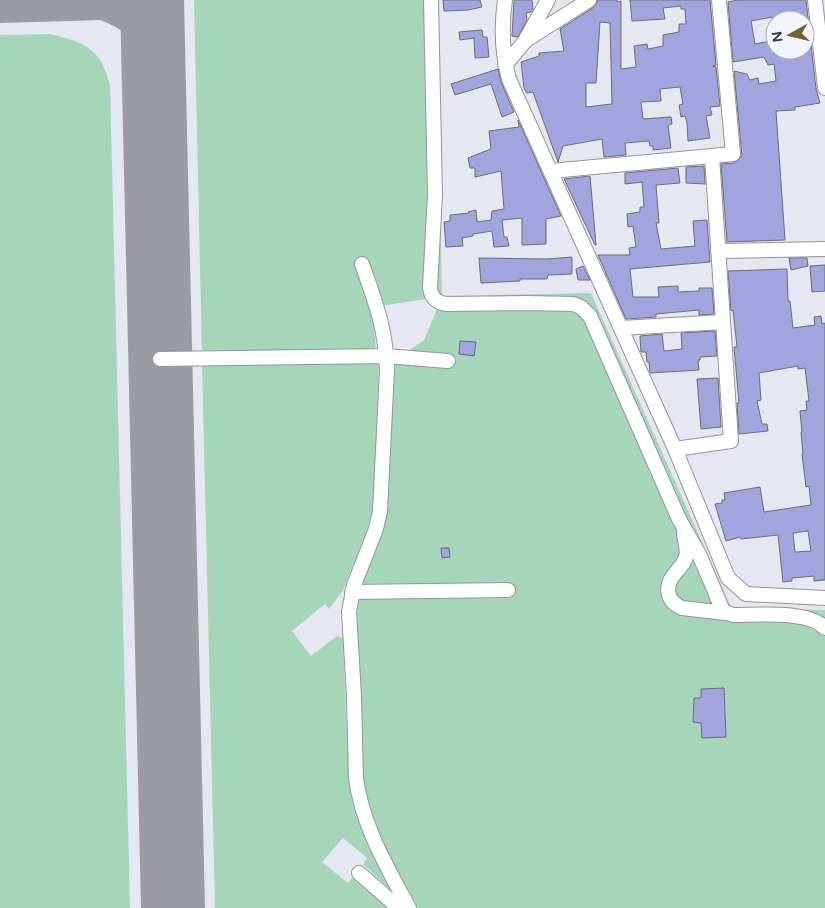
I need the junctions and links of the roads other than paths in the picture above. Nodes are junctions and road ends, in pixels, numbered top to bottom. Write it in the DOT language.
graph roads {
  1 [pos="430,0"];
  2 [pos="505,0"];
  3 [pos="548,0"];
  4 [pos="589,0"];
  5 [pos="719,0"];
  6 [pos="815,0"];
  7 [pos="822,36"];
  8 [pos="526,40"];
  9 [pos="505,65"];
  10 [pos="825,88"];
  11 [pos="712,156"];
  12 [pos="551,171"];
  13 [pos="825,249"];
  14 [pos="718,251"];
  15 [pos="362,264"];
  16 [pos="723,322"];
  17 [pos="621,328"];
  18 [pos="386,356"];
  19 [pos="160,359"];
  20 [pos="448,360"];
  21 [pos="675,449"];
  22 [pos="683,526"];
  23 [pos="508,590"];
  24 [pos="352,592"];
  25 [pos="825,598"];
  26 [pos="726,613"];
  27 [pos="825,628"];
  28 [pos="358,873"];
  29 [pos="399,908"];
  30 [pos="408,908"];
  1 -- 22 [label="street"];
  2 -- 9 [label="street"];
  3 -- 8 [label="street"];
  4 -- 8 [label="street"];
  5 -- 11 [label="street"];
  6 -- 7 [label="street"];
  7 -- 10 [label="street"];
  8 -- 9 [label="street"];
  9 -- 12 [label="street"];
  11 -- 12 [label="street"];
  11 -- 14 [label="street"];
  12 -- 17 [label="street"];
  13 -- 14 [label="street"];
  14 -- 16 [label="street"];
  15 -- 18 [label="street"];
  16 -- 17 [label="street"];
  16 -- 21 [label="street"];
  17 -- 21 [label="street"];
  18 -- 19 [label="street"];
  18 -- 20 [label="street"];
  18 -- 24 [label="street"];
  21 -- 25 [label="street"];
  22 -- 26 [label="street"];
  22 -- 26 [label="street"];
  23 -- 24 [label="street"];
  24 -- 30 [label="street"];
  26 -- 27 [label="street"];
  28 -- 29 [label="street"];
}
